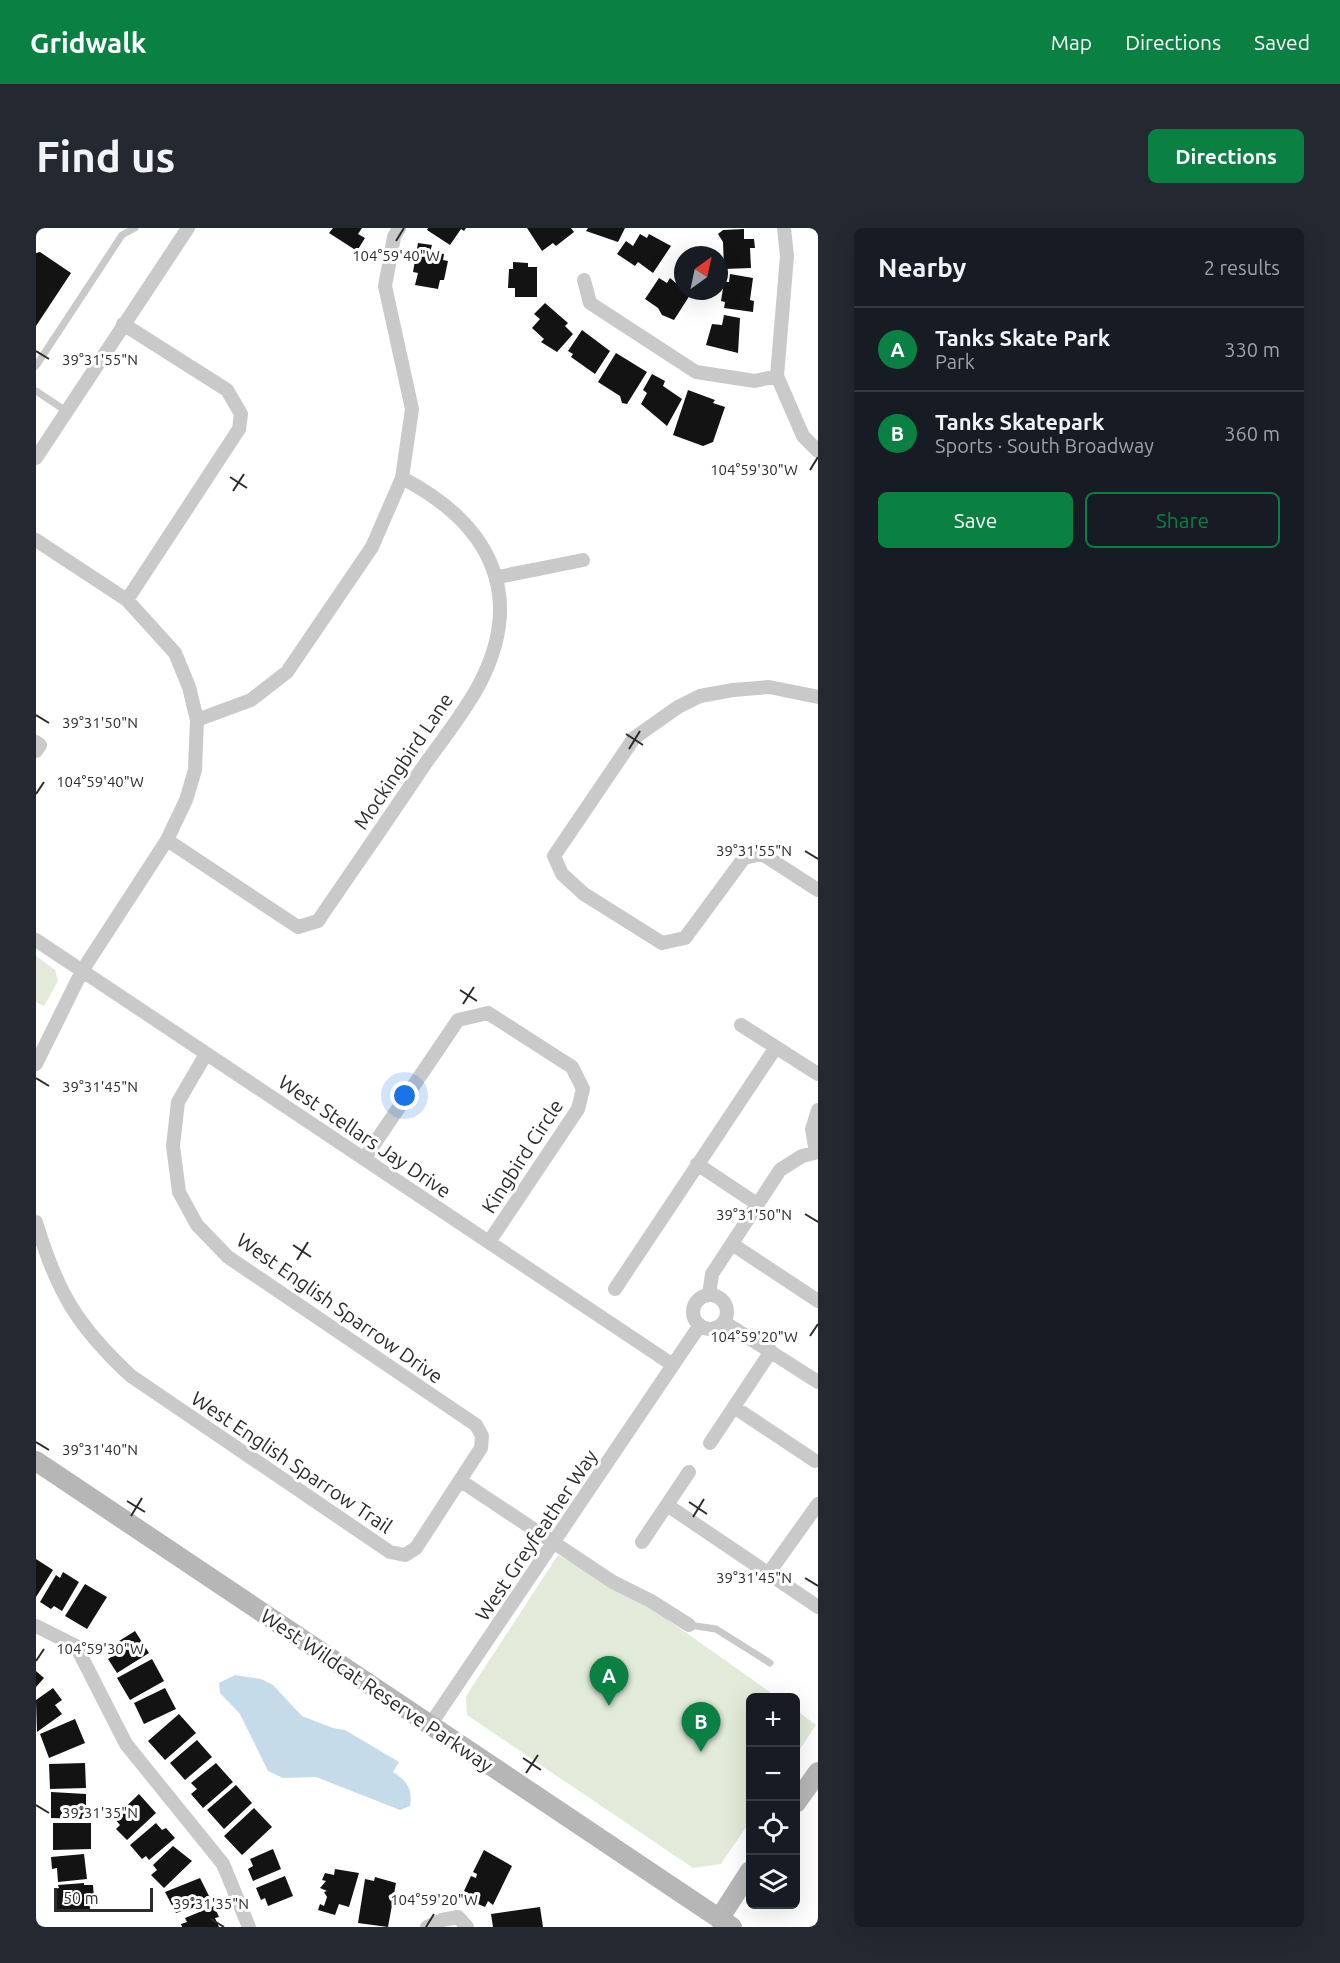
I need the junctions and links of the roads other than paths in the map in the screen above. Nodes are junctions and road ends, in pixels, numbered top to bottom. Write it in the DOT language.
graph roads {
  1 [pos="135,228"];
  2 [pos="399,228"];
  3 [pos="784,228"];
  4 [pos="183,230"];
  5 [pos="584,280"];
  6 [pos="123,324"];
  7 [pos="36,366"];
  8 [pos="777,376"];
  9 [pos="36,391"];
  10 [pos="66,411"];
  11 [pos="818,451"];
  12 [pos="36,458"];
  13 [pos="402,478"];
  14 [pos="36,540"];
  15 [pos="583,560"];
  16 [pos="498,577"];
  17 [pos="127,600"];
  18 [pos="818,697"];
  19 [pos="197,720"];
  20 [pos="36,742"];
  21 [pos="36,751"];
  22 [pos="166,840"];
  23 [pos="818,890"];
  24 [pos="36,940"];
  25 [pos="82,971"];
  26 [pos="741,1025"];
  27 [pos="776,1047"];
  28 [pos="206,1054"];
  29 [pos="36,1064"];
  30 [pos="818,1074"];
  31 [pos="818,1110"];
  32 [pos="817,1152"];
  33 [pos="363,1159"];
  34 [pos="697,1164"];
  35 [pos="757,1204"];
  36 [pos="36,1222"];
  37 [pos="489,1242"];
  38 [pos="732,1244"];
  39 [pos="615,1289"];
  40 [pos="709,1295"];
  41 [pos="818,1301"];
  42 [pos="724,1322"];
  43 [pos="700,1325"];
  44 [pos="771,1351"];
  45 [pos="673,1365"];
  46 [pos="818,1382"];
  47 [pos="734,1407"];
  48 [pos="710,1443"];
  49 [pos="36,1461"];
  50 [pos="815,1461"];
  51 [pos="689,1472"];
  52 [pos="461,1481"];
  53 [pos="818,1504"];
  54 [pos="667,1505"];
  55 [pos="642,1542"];
  56 [pos="554,1543"];
  57 [pos="768,1574"];
  58 [pos="818,1606"];
  59 [pos="689,1625"];
  60 [pos="36,1626"];
  61 [pos="770,1663"];
  62 [pos="430,1725"];
  63 [pos="818,1772"];
  64 [pos="796,1801"];
  65 [pos="746,1878"];
  66 [pos="718,1925"];
  67 [pos="249,1927"];
  68 [pos="427,1927"];
  69 [pos="467,1927"];
  1 -- 7 [label="lane"];
  2 -- 13 [label="street"];
  3 -- 8 [label="street"];
  4 -- 6 [label="street"];
  5 -- 8 [label="street"];
  6 -- 10 [label="street"];
  6 -- 17 [label="street"];
  8 -- 11 [label="street"];
  9 -- 10 [label="lane"];
  10 -- 12 [label="street"];
  13 -- 16 [label="street, Mockingbird Lane"];
  13 -- 19 [label="street"];
  14 -- 17 [label="street"];
  15 -- 16 [label="street"];
  16 -- 22 [label="street, Mockingbird Lane"];
  17 -- 19 [label="street"];
  18 -- 23 [label="street"];
  19 -- 22 [label="street"];
  20 -- 21 [label="street"];
  22 -- 25 [label="street"];
  24 -- 25 [label="street, West Stellars Jay Drive"];
  25 -- 28 [label="street, West Stellars Jay Drive"];
  25 -- 29 [label="street"];
  26 -- 27 [label="street"];
  27 -- 30 [label="street"];
  27 -- 34 [label="street"];
  28 -- 33 [label="street, West Stellars Jay Drive"];
  28 -- 52 [label="street, West English Sparrow Drive"];
  31 -- 32 [label="street"];
  32 -- 35 [label="street"];
  33 -- 37 [label="street, West Stellars Jay Drive"];
  33 -- 37 [label="street, Kingbird Circle"];
  34 -- 35 [label="street"];
  34 -- 39 [label="street"];
  35 -- 38 [label="street"];
  36 -- 52 [label="street, West English Sparrow Trail"];
  37 -- 45 [label="street, West Stellars Jay Drive"];
  38 -- 40 [label="street"];
  38 -- 41 [label="street"];
  40 -- 42 [label="street"];
  40 -- 43 [label="street"];
  42 -- 43 [label="street"];
  42 -- 44 [label="street"];
  43 -- 45 [label="street, West Greyfeather Way"];
  44 -- 46 [label="street"];
  44 -- 47 [label="street"];
  45 -- 56 [label="street, West Greyfeather Way"];
  47 -- 48 [label="street"];
  47 -- 50 [label="street"];
  49 -- 62 [label="main road, West Wildcat Reserve Parkway"];
  51 -- 54 [label="street"];
  52 -- 56 [label="street"];
  53 -- 57 [label="street"];
  54 -- 55 [label="street"];
  54 -- 57 [label="street"];
  56 -- 59 [label="street"];
  56 -- 62 [label="street, West Greyfeather Way"];
  57 -- 58 [label="street"];
  59 -- 61 [label="lane"];
  60 -- 67 [label="street"];
  62 -- 66 [label="main road, West Wildcat Reserve Parkway"];
  63 -- 64 [label="main road"];
  65 -- 66 [label="main road"];
  68 -- 69 [label="street"];
}
